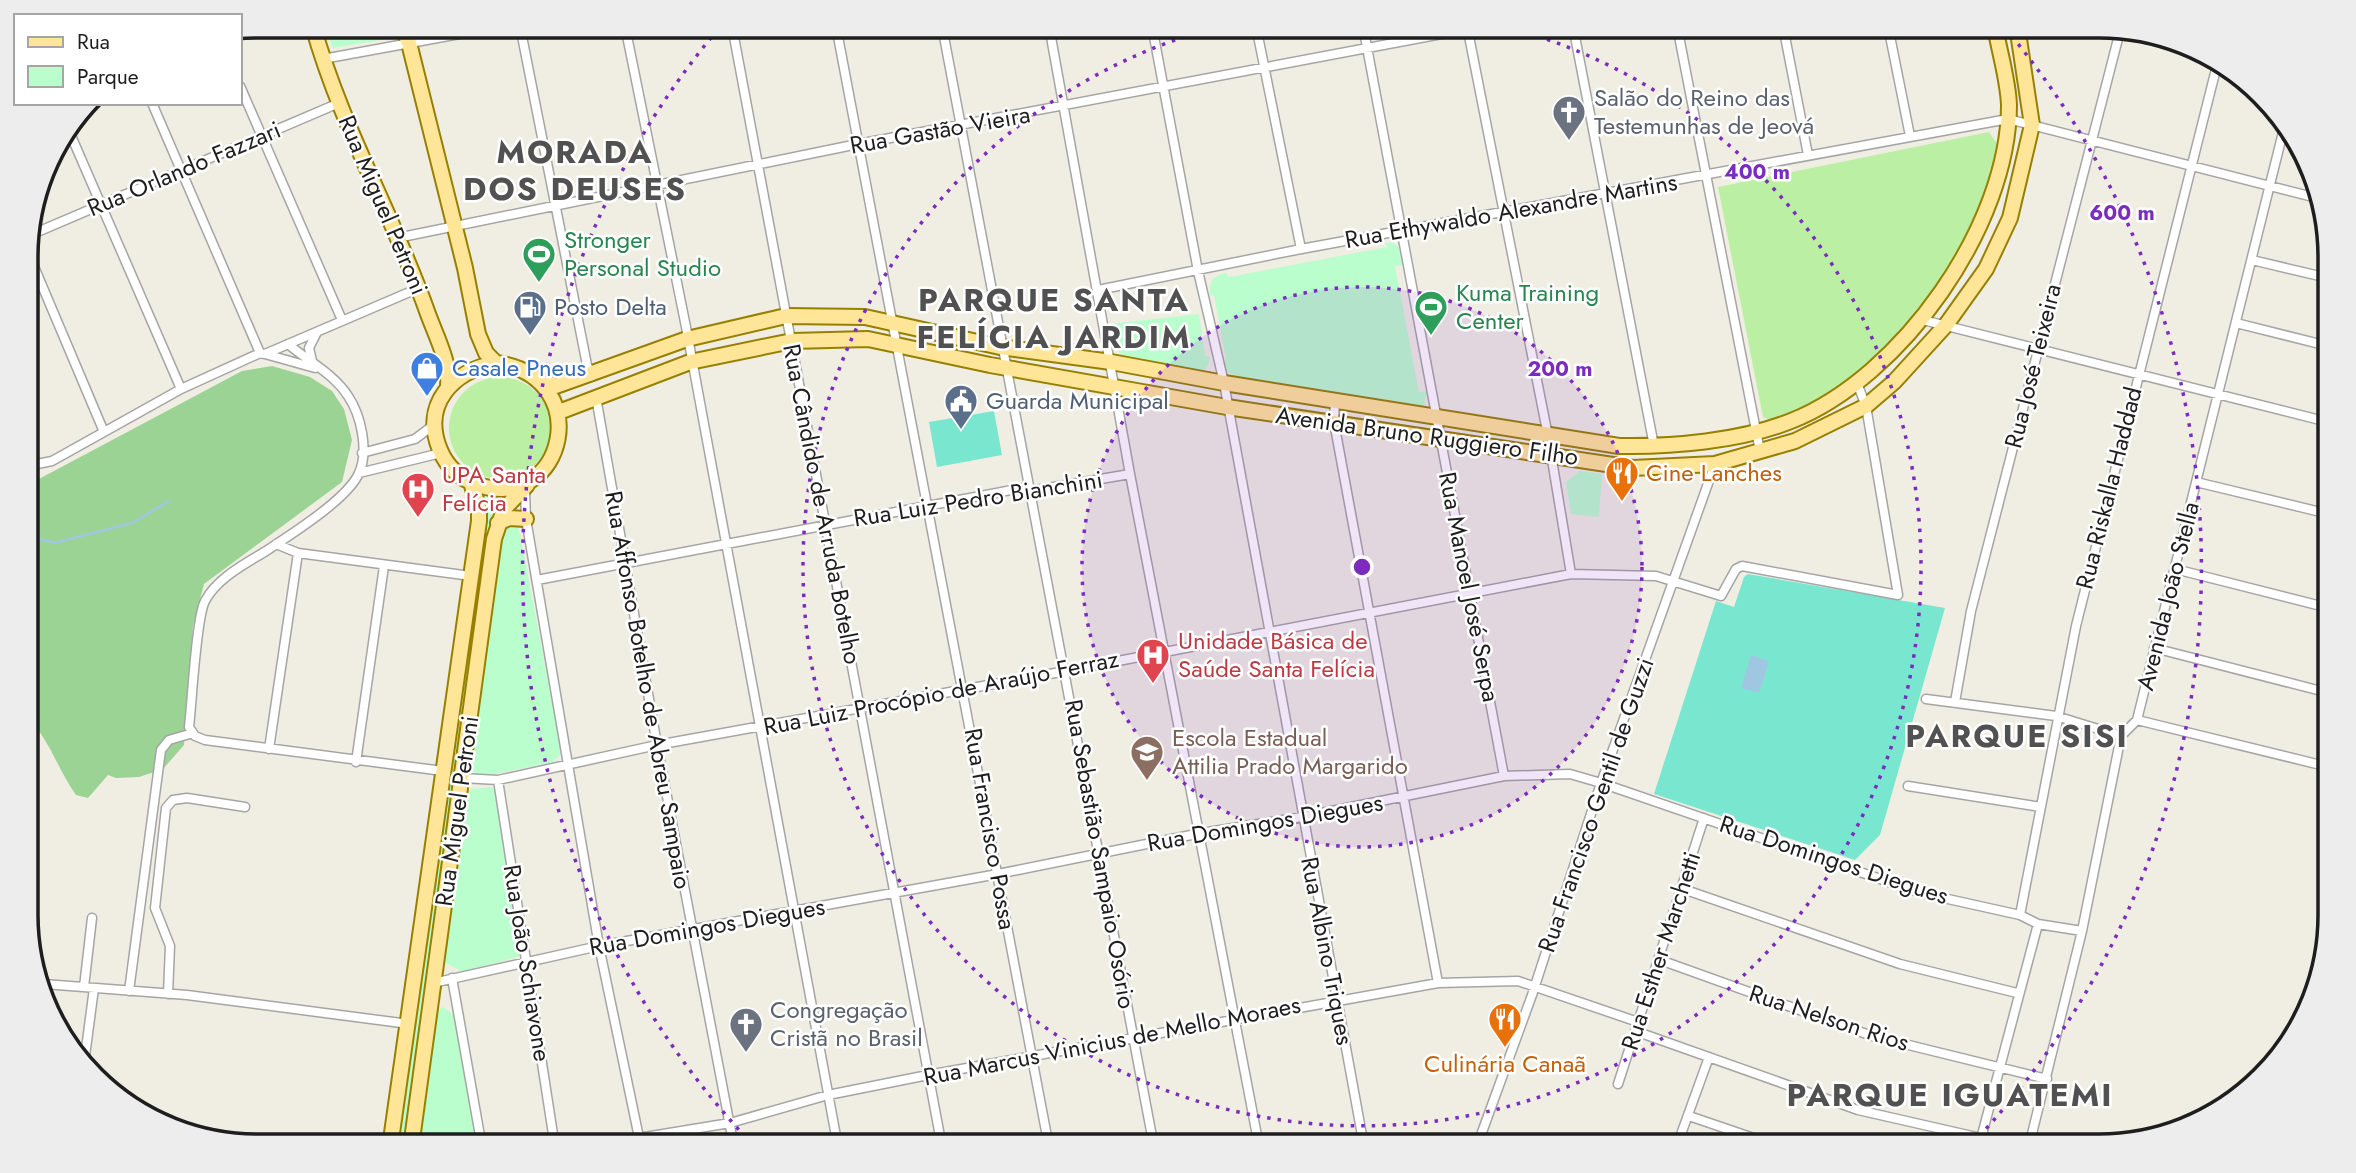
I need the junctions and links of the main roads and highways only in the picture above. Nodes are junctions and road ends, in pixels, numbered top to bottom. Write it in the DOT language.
graph roads {
  1 [pos="1997,38"];
  2 [pos="2019,38"];
  3 [pos="317,39"];
  4 [pos="407,39"];
  5 [pos="496,363"];
  6 [pos="538,379"];
  7 [pos="448,386"];
  8 [pos="559,412"];
  9 [pos="471,482"];
  10 [pos="527,485"];
  11 [pos="526,519"];
  12 [pos="498,523"];
  13 [pos="392,1134"];
  14 [pos="413,1134"];
  1 -- 6 [label="main road, Avenida Bruno Ruggiero Filho"];
  2 -- 8 [label="main road, Avenida Bruno Ruggiero Filho"];
  3 -- 7 [label="main road, Rua Miguel Petroni"];
  4 -- 5 [label="main road"];
  5 -- 6 [label="main road"];
  5 -- 7 [label="main road"];
  6 -- 8 [label="main road"];
  7 -- 9 [label="main road"];
  8 -- 10 [label="main road"];
  9 -- 10 [label="main road"];
  9 -- 13 [label="main road, Rua Miguel Petroni"];
  10 -- 12 [label="main road, Rua Miguel Petroni"];
  11 -- 12 [label="main road"];
  12 -- 14 [label="main road, Rua Miguel Petroni"];
}
